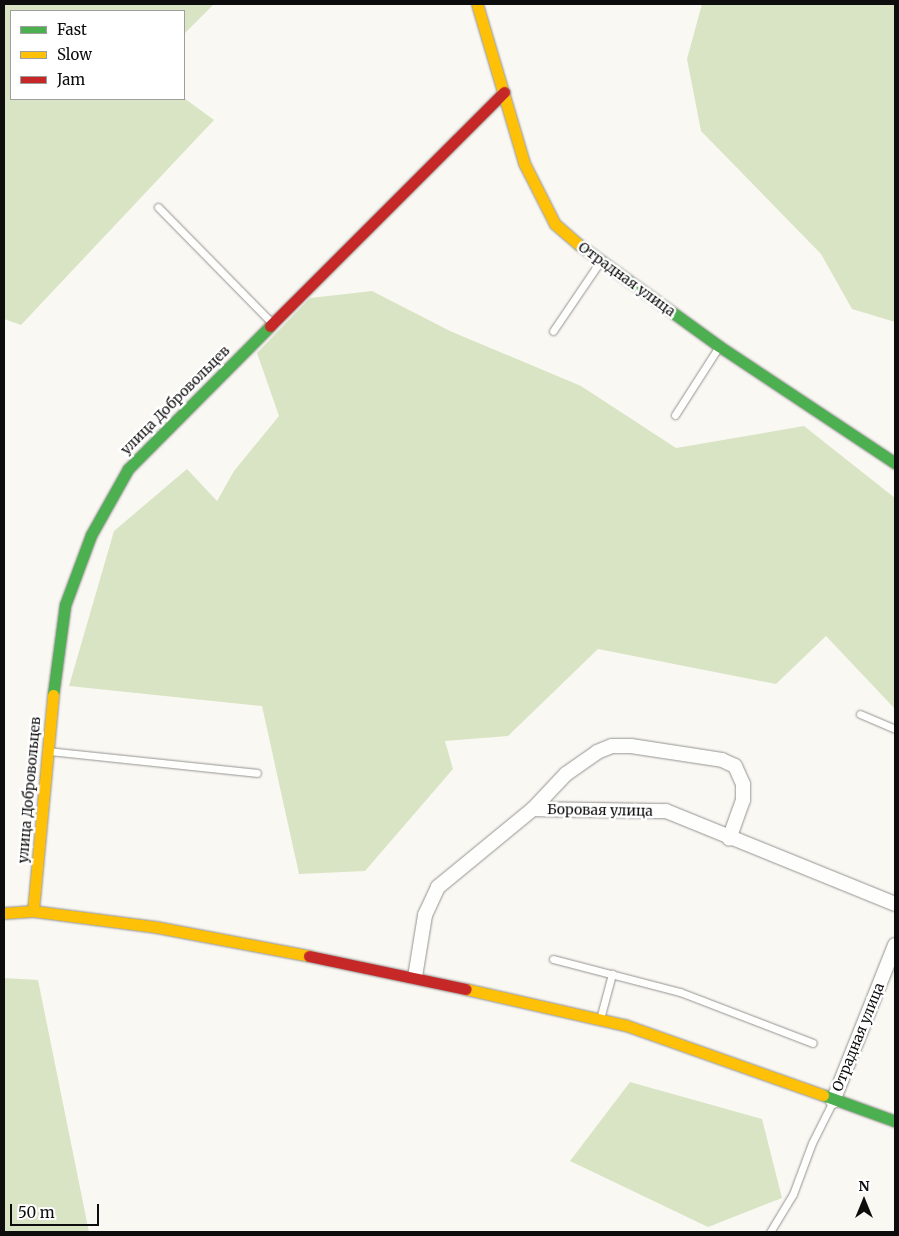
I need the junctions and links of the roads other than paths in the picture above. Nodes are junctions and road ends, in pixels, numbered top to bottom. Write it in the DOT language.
graph roads {
  1 [pos="477,4"];
  2 [pos="504,92"];
  3 [pos="158,207"];
  4 [pos="599,262"];
  5 [pos="272,323"];
  6 [pos="554,331"];
  7 [pos="719,346"];
  8 [pos="675,415"];
  9 [pos="895,463"];
  10 [pos="860,714"];
  11 [pos="895,729"];
  12 [pos="48,751"];
  13 [pos="257,772"];
  14 [pos="533,809"];
  15 [pos="729,838"];
  16 [pos="895,904"];
  17 [pos="33,911"];
  18 [pos="4,913"];
  19 [pos="895,945"];
  20 [pos="553,959"];
  21 [pos="612,974"];
  22 [pos="415,977"];
  23 [pos="600,1019"];
  24 [pos="813,1043"];
  25 [pos="833,1102"];
  26 [pos="895,1121"];
  27 [pos="770,1232"];
  1 -- 2 [label="street, Отрадная улица"];
  2 -- 4 [label="street, Отрадная улица"];
  2 -- 5 [label="street, улица Добровольцев"];
  3 -- 5 [label="lane"];
  4 -- 6 [label="lane"];
  4 -- 7 [label="street, Отрадная улица"];
  5 -- 12 [label="street, улица Добровольцев"];
  7 -- 8 [label="lane"];
  7 -- 9 [label="street, Отрадная улица"];
  10 -- 11 [label="lane"];
  12 -- 13 [label="lane"];
  12 -- 17 [label="street, улица Добровольцев"];
  14 -- 15 [label="street, Боровая улица"];
  14 -- 15 [label="street"];
  14 -- 22 [label="street, Боровая улица"];
  15 -- 16 [label="street, Боровая улица"];
  17 -- 18 [label="street"];
  17 -- 22 [label="street"];
  19 -- 25 [label="street, Отрадная улица"];
  20 -- 21 [label="lane"];
  21 -- 23 [label="lane"];
  21 -- 24 [label="lane"];
  22 -- 23 [label="street"];
  23 -- 25 [label="street"];
  25 -- 26 [label="street"];
  25 -- 27 [label="lane"];
}
